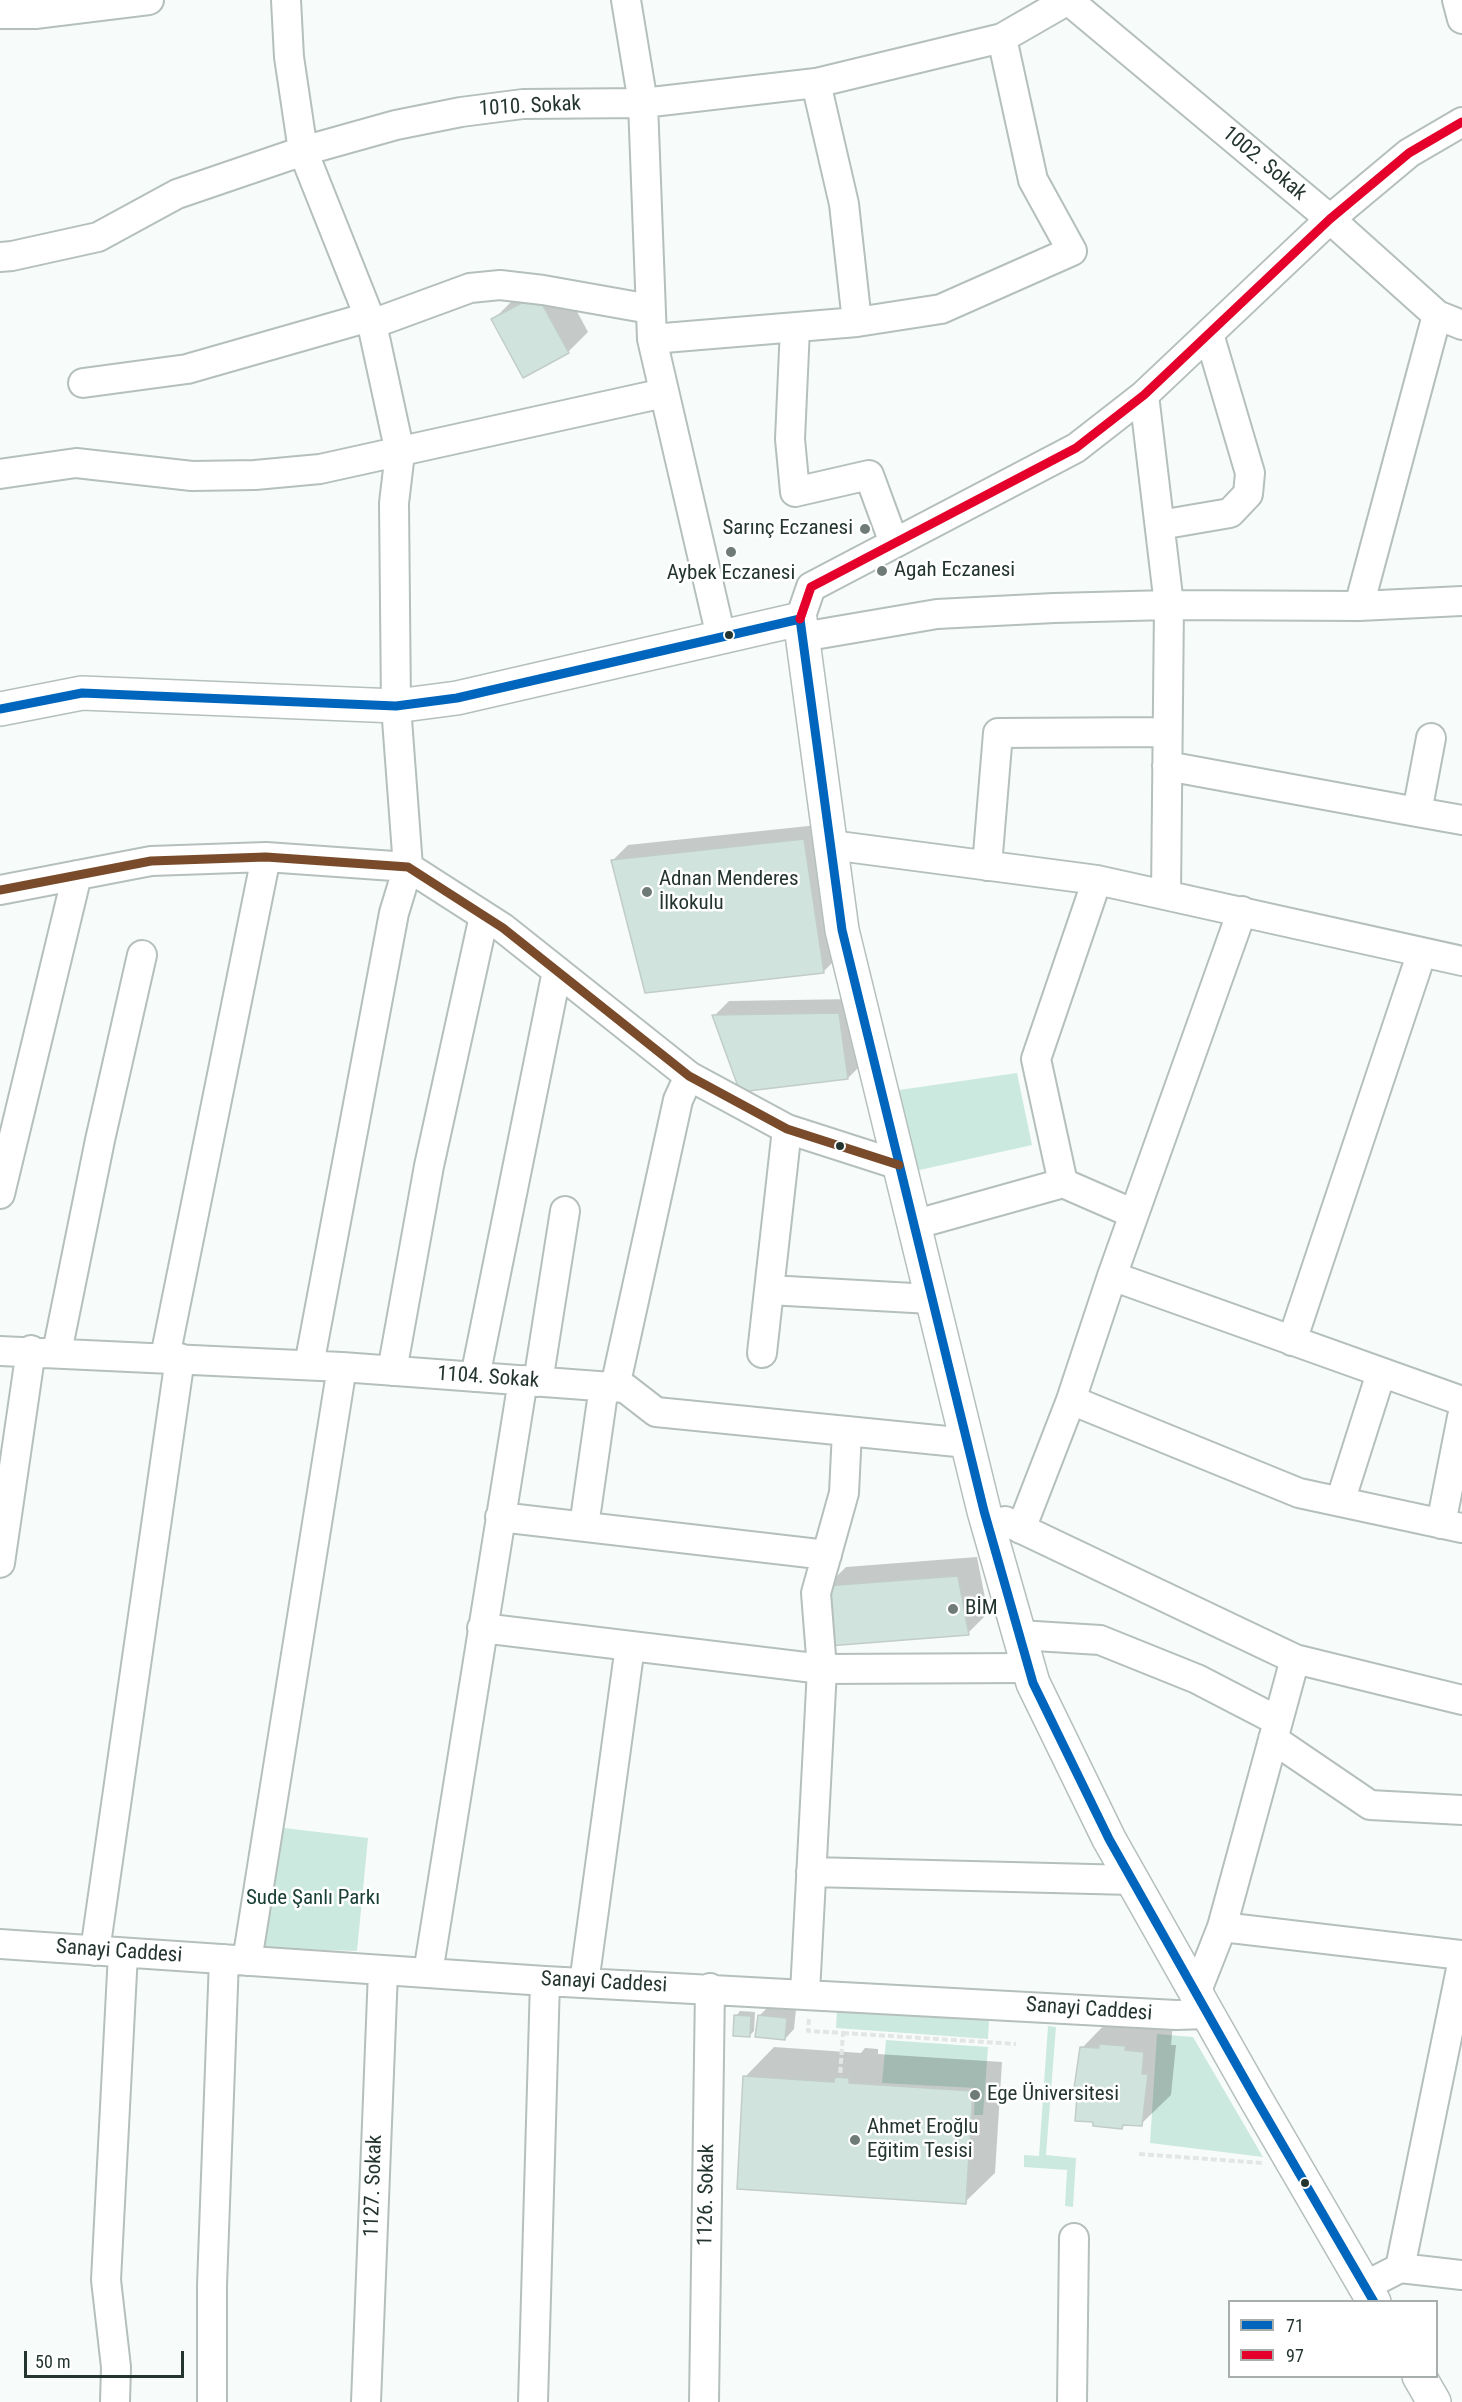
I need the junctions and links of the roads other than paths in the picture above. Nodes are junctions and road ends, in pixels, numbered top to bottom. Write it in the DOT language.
graph roads {
  1 [pos="149,0"];
  2 [pos="286,0"];
  3 [pos="626,0"];
  4 [pos="1068,0"];
  5 [pos="1457,0"];
  6 [pos="0,15"];
  7 [pos="1462,19"];
  8 [pos="1002,38"];
  9 [pos="816,83"];
  10 [pos="643,103"];
  11 [pos="1462,122"];
  12 [pos="303,151"];
  13 [pos="1330,219"];
  14 [pos="0,257"];
  15 [pos="651,309"];
  16 [pos="370,320"];
  17 [pos="1449,320"];
  18 [pos="858,322"];
  19 [pos="795,328"];
  20 [pos="1209,334"];
  21 [pos="652,339"];
  22 [pos="83,383"];
  23 [pos="664,393"];
  24 [pos="1144,395"];
  25 [pos="400,453"];
  26 [pos="0,474"];
  27 [pos="1160,525"];
  28 [pos="894,543"];
  29 [pos="1462,601"];
  30 [pos="1169,605"];
  31 [pos="1359,606"];
  32 [pos="801,628"];
  33 [pos="721,637"];
  34 [pos="396,706"];
  35 [pos="0,709"];
  36 [pos="1167,732"];
  37 [pos="1431,738"];
  38 [pos="1167,766"];
  39 [pos="1417,812"];
  40 [pos="1462,819"];
  41 [pos="831,845"];
  42 [pos="266,857"];
  43 [pos="987,866"];
  44 [pos="408,867"];
  45 [pos="77,875"];
  46 [pos="1096,880"];
  47 [pos="0,890"];
  48 [pos="1166,895"];
  49 [pos="1242,911"];
  50 [pos="484,916"];
  51 [pos="1422,952"];
  52 [pos="142,954"];
  53 [pos="1462,961"];
  54 [pos="557,971"];
  55 [pos="689,1076"];
  56 [pos="787,1129"];
  57 [pos="898,1165"];
  58 [pos="1063,1183"];
  59 [pos="0,1194"];
  60 [pos="565,1211"];
  61 [pos="1134,1214"];
  62 [pos="913,1225"];
  63 [pos="1112,1276"];
  64 [pos="769,1290"];
  65 [pos="931,1299"];
  66 [pos="1292,1341"];
  67 [pos="0,1351"];
  68 [pos="44,1351"];
  69 [pos="762,1353"];
  70 [pos="172,1358"];
  71 [pos="309,1365"];
  72 [pos="342,1367"];
  73 [pos="392,1371"];
  74 [pos="1381,1373"];
  75 [pos="475,1377"];
  76 [pos="530,1381"];
  77 [pos="609,1387"];
  78 [pos="1071,1400"];
  79 [pos="1462,1401"];
  80 [pos="1462,1417"];
  81 [pos="847,1431"];
  82 [pos="967,1443"];
  83 [pos="1340,1502"];
  84 [pos="984,1510"];
  85 [pos="500,1517"];
  86 [pos="584,1526"];
  87 [pos="1452,1526"];
  88 [pos="1021,1529"];
  89 [pos="827,1555"];
  90 [pos="0,1563"];
  91 [pos="482,1628"];
  92 [pos="1019,1635"];
  93 [pos="630,1646"];
  94 [pos="1294,1659"];
  95 [pos="1028,1668"];
  96 [pos="822,1670"];
  97 [pos="1462,1700"];
  98 [pos="1276,1730"];
  99 [pos="1462,1810"];
  100 [pos="811,1872"];
  101 [pos="1132,1880"];
  102 [pos="1222,1927"];
  103 [pos="0,1944"];
  104 [pos="95,1951"];
  105 [pos="123,1953"];
  106 [pos="1462,1956"];
  107 [pos="236,1960"];
  108 [pos="1462,1964"];
  109 [pos="383,1971"];
  110 [pos="428,1973"];
  111 [pos="545,1981"];
  112 [pos="584,1983"];
  113 [pos="710,1988"];
  114 [pos="808,1993"];
  115 [pos="1202,2003"];
  116 [pos="1074,2238"];
  117 [pos="1400,2268"];
  118 [pos="1462,2275"];
  119 [pos="1370,2294"];
  120 [pos="1420,2378"];
  121 [pos="115,2402"];
  122 [pos="212,2402"];
  123 [pos="366,2402"];
  124 [pos="533,2402"];
  125 [pos="704,2402"];
  126 [pos="1072,2402"];
  127 [pos="1434,2402"];
  1 -- 6 [label="street"];
  2 -- 12 [label="street"];
  3 -- 10 [label="street"];
  4 -- 8 [label="street, 1010. Sokak"];
  4 -- 13 [label="street, 1002. Sokak"];
  5 -- 7 [label="street"];
  8 -- 9 [label="street, 1010. Sokak"];
  8 -- 18 [label="street"];
  9 -- 10 [label="street, 1010. Sokak"];
  9 -- 18 [label="street"];
  10 -- 12 [label="street, 1010. Sokak"];
  10 -- 15 [label="street"];
  11 -- 13 [label="street"];
  12 -- 14 [label="street, 1010. Sokak"];
  12 -- 16 [label="street"];
  13 -- 17 [label="street, 1002. Sokak"];
  13 -- 20 [label="street"];
  15 -- 16 [label="street"];
  15 -- 21 [label="street"];
  16 -- 22 [label="street"];
  16 -- 25 [label="street"];
  17 -- 31 [label="street"];
  18 -- 19 [label="street"];
  19 -- 21 [label="street"];
  19 -- 28 [label="street"];
  20 -- 24 [label="street"];
  20 -- 27 [label="street"];
  21 -- 23 [label="street"];
  23 -- 25 [label="street"];
  23 -- 33 [label="street"];
  24 -- 27 [label="street"];
  24 -- 28 [label="street"];
  25 -- 26 [label="street"];
  25 -- 34 [label="street"];
  27 -- 30 [label="street"];
  28 -- 32 [label="street"];
  29 -- 31 [label="street"];
  30 -- 31 [label="street"];
  30 -- 32 [label="street"];
  30 -- 36 [label="street"];
  32 -- 33 [label="main road"];
  32 -- 41 [label="main road"];
  33 -- 34 [label="main road"];
  34 -- 35 [label="main road"];
  34 -- 44 [label="street"];
  36 -- 38 [label="street"];
  36 -- 43 [label="street"];
  37 -- 39 [label="street"];
  38 -- 39 [label="street"];
  38 -- 48 [label="street"];
  39 -- 40 [label="street"];
  41 -- 43 [label="street"];
  41 -- 57 [label="main road"];
  42 -- 44 [label="street"];
  42 -- 45 [label="street"];
  42 -- 70 [label="street"];
  43 -- 46 [label="street"];
  44 -- 50 [label="street"];
  44 -- 71 [label="street"];
  45 -- 47 [label="street"];
  45 -- 59 [label="street"];
  46 -- 48 [label="street"];
  46 -- 58 [label="street"];
  48 -- 49 [label="street"];
  49 -- 51 [label="street"];
  49 -- 61 [label="street"];
  50 -- 54 [label="street"];
  50 -- 73 [label="street"];
  51 -- 53 [label="street"];
  51 -- 66 [label="street"];
  52 -- 68 [label="street"];
  54 -- 55 [label="street"];
  54 -- 75 [label="street"];
  55 -- 56 [label="street"];
  55 -- 77 [label="street"];
  56 -- 57 [label="street"];
  56 -- 64 [label="street"];
  57 -- 62 [label="main road"];
  58 -- 61 [label="street"];
  58 -- 62 [label="street"];
  60 -- 76 [label="street"];
  61 -- 63 [label="street"];
  62 -- 65 [label="main road"];
  63 -- 66 [label="street"];
  63 -- 78 [label="street"];
  64 -- 65 [label="street"];
  64 -- 69 [label="street"];
  65 -- 82 [label="main road"];
  66 -- 74 [label="street"];
  67 -- 68 [label="street, 1104. Sokak"];
  68 -- 70 [label="street, 1104. Sokak"];
  68 -- 90 [label="street"];
  70 -- 71 [label="street, 1104. Sokak"];
  70 -- 104 [label="street"];
  71 -- 72 [label="street, 1104. Sokak"];
  72 -- 73 [label="street, 1104. Sokak"];
  72 -- 107 [label="street"];
  73 -- 75 [label="street, 1104. Sokak"];
  74 -- 79 [label="street"];
  74 -- 83 [label="street"];
  75 -- 76 [label="street, 1104. Sokak"];
  76 -- 77 [label="street, 1104. Sokak"];
  76 -- 85 [label="street"];
  77 -- 81 [label="street, 1104. Sokak"];
  77 -- 86 [label="street"];
  78 -- 83 [label="street"];
  78 -- 88 [label="street"];
  80 -- 87 [label="street"];
  81 -- 82 [label="street, 1104. Sokak"];
  81 -- 89 [label="street"];
  82 -- 84 [label="main road"];
  83 -- 87 [label="street"];
  84 -- 88 [label="street"];
  84 -- 92 [label="main road"];
  85 -- 86 [label="street"];
  85 -- 91 [label="street"];
  86 -- 89 [label="street"];
  88 -- 94 [label="street"];
  89 -- 96 [label="street"];
  91 -- 93 [label="street"];
  91 -- 110 [label="street"];
  92 -- 95 [label="main road"];
  92 -- 98 [label="street"];
  93 -- 96 [label="street"];
  93 -- 112 [label="street"];
  94 -- 97 [label="street"];
  94 -- 98 [label="street"];
  95 -- 96 [label="street"];
  95 -- 101 [label="main road"];
  96 -- 100 [label="street"];
  98 -- 99 [label="street"];
  98 -- 102 [label="street"];
  100 -- 101 [label="street"];
  100 -- 114 [label="street"];
  101 -- 115 [label="main road"];
  102 -- 106 [label="street"];
  102 -- 115 [label="street"];
  103 -- 104 [label="street, Sanayi Caddesi"];
  104 -- 105 [label="street, Sanayi Caddesi"];
  105 -- 107 [label="street, Sanayi Caddesi"];
  105 -- 121 [label="street"];
  107 -- 109 [label="street, Sanayi Caddesi"];
  107 -- 122 [label="street"];
  108 -- 117 [label="street"];
  109 -- 110 [label="street, Sanayi Caddesi"];
  109 -- 123 [label="street, 1127. Sokak"];
  110 -- 111 [label="street, Sanayi Caddesi"];
  111 -- 112 [label="street, Sanayi Caddesi"];
  111 -- 124 [label="street"];
  112 -- 113 [label="street, Sanayi Caddesi"];
  113 -- 114 [label="street, Sanayi Caddesi"];
  113 -- 125 [label="street, 1126. Sokak"];
  114 -- 115 [label="street, Sanayi Caddesi"];
  115 -- 119 [label="main road"];
  116 -- 126 [label="street"];
  117 -- 118 [label="street"];
  117 -- 119 [label="street"];
  120 -- 127 [label="main road"];
}
